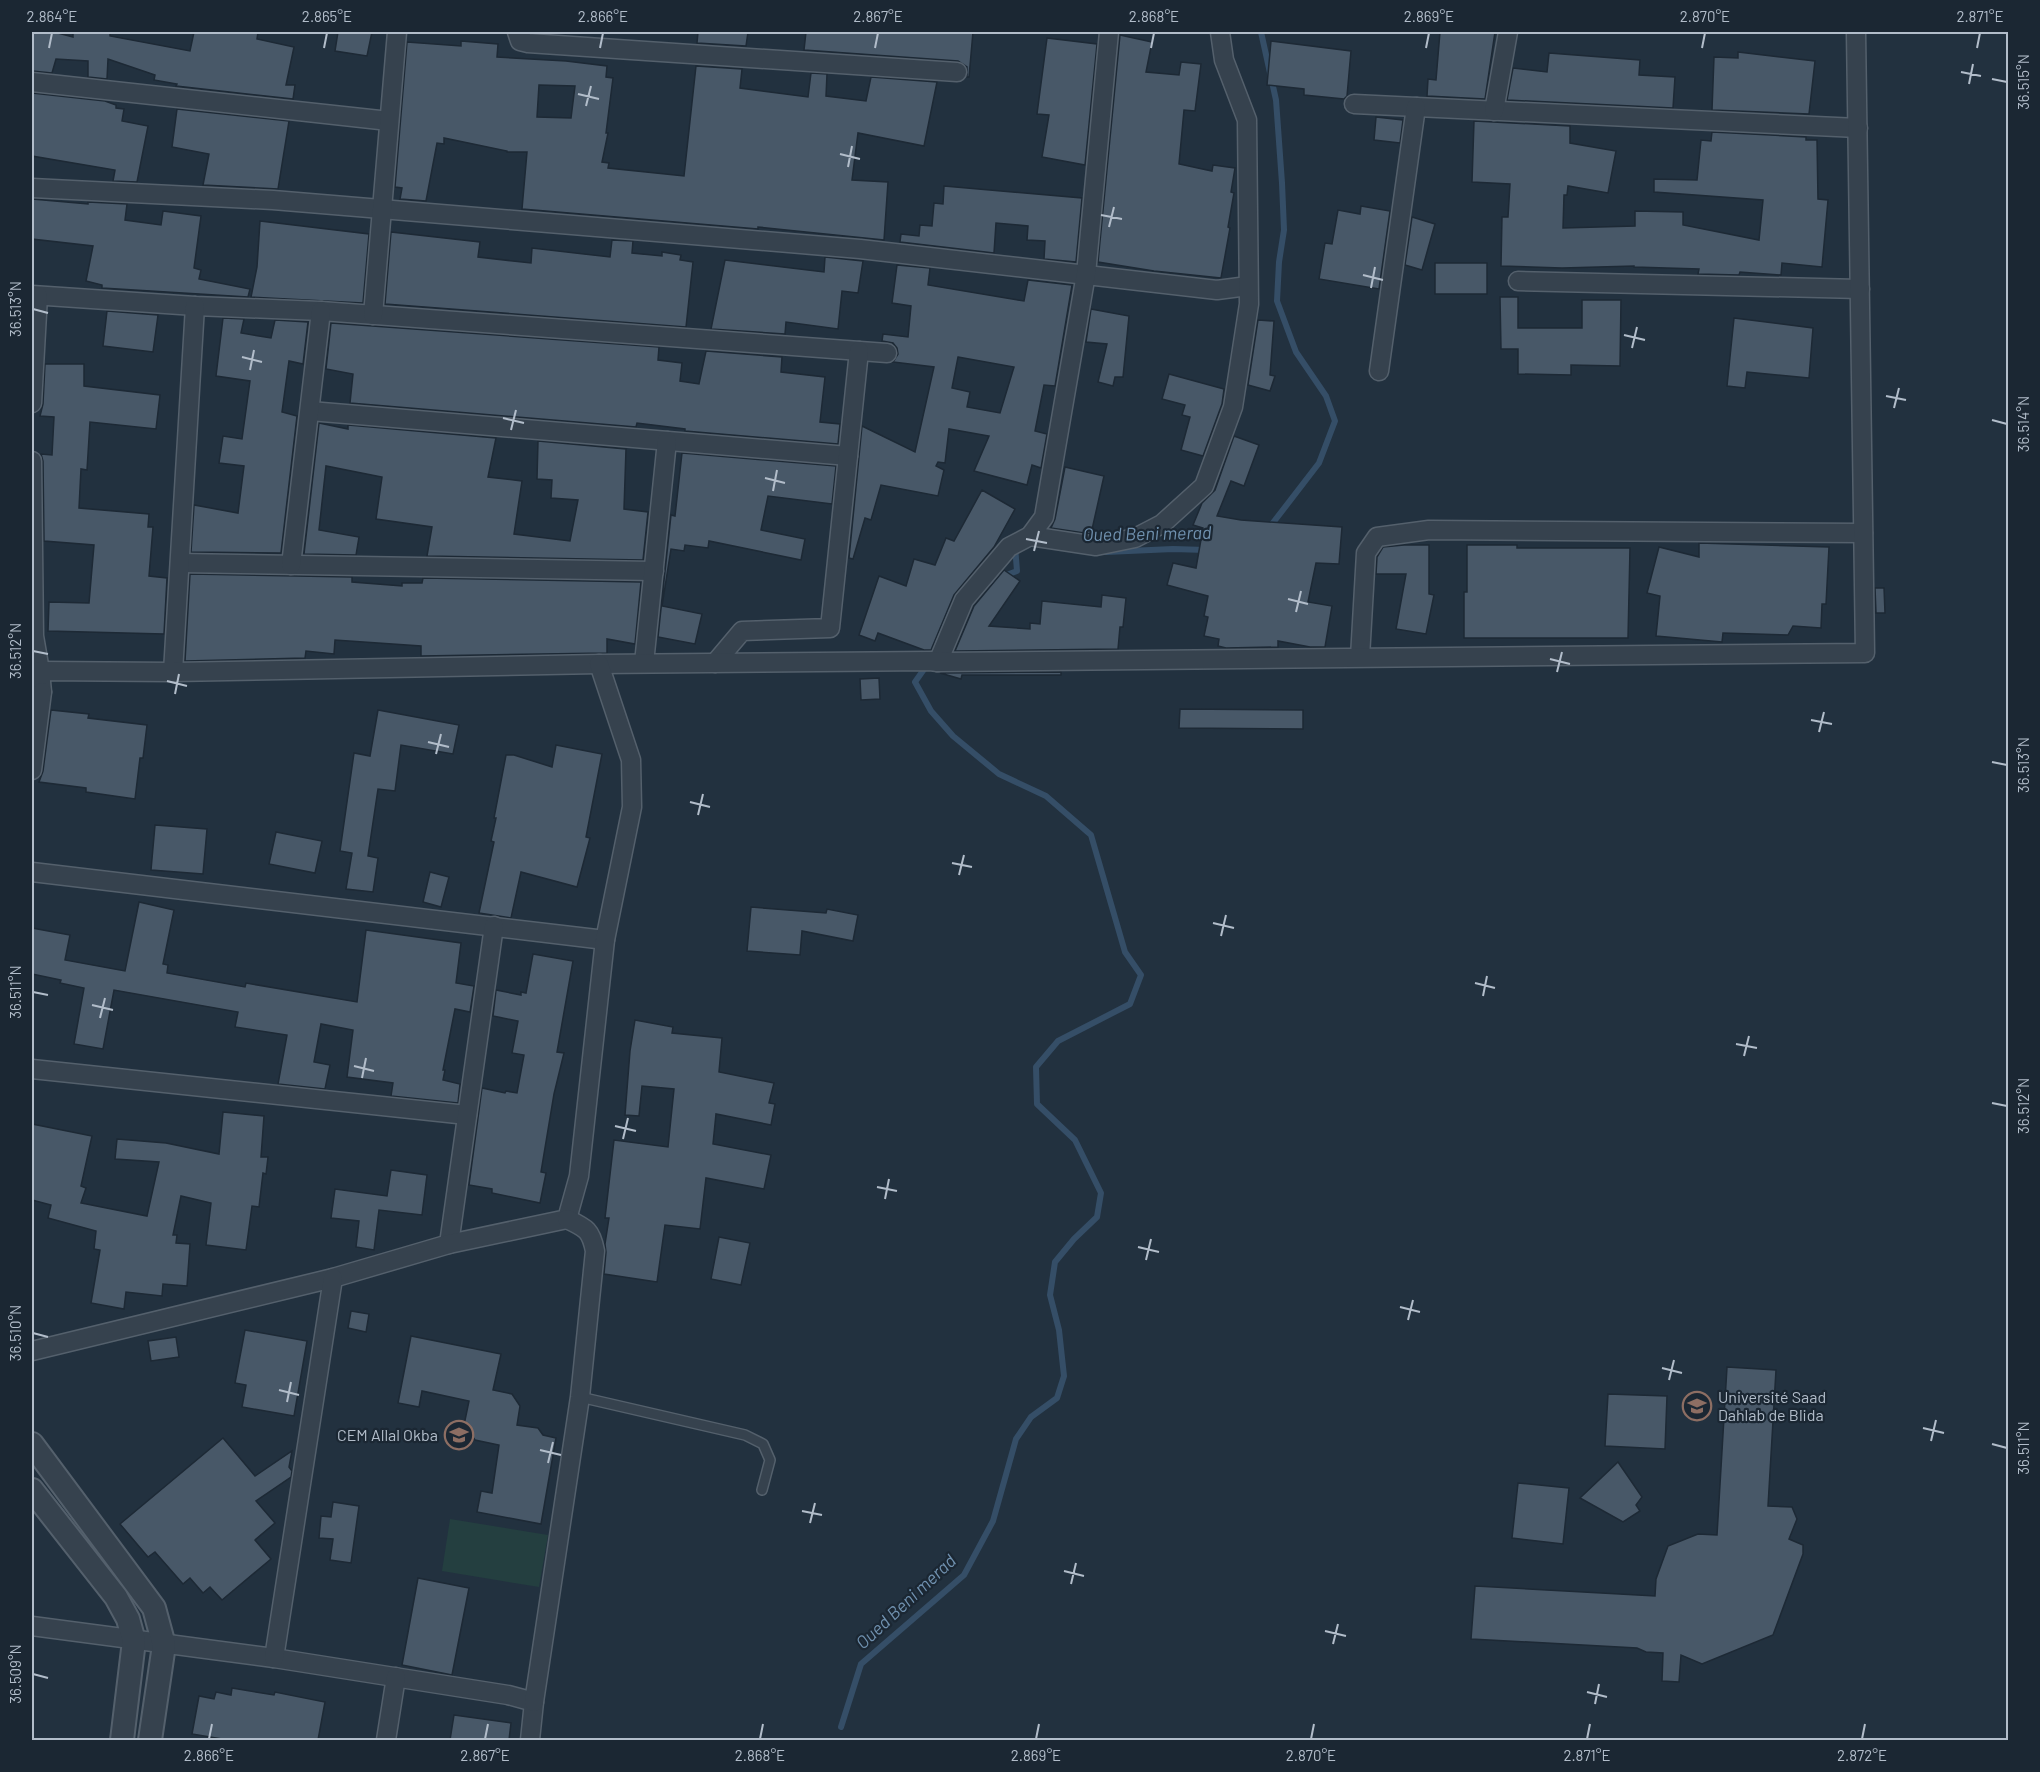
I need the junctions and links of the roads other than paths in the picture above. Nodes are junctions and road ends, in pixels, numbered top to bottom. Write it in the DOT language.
graph roads {
  1 [pos="397,32"];
  2 [pos="517,32"];
  3 [pos="1109,32"];
  4 [pos="1220,32"];
  5 [pos="1508,32"];
  6 [pos="1856,32"];
  7 [pos="957,72"];
  8 [pos="32,82"];
  9 [pos="1354,104"];
  10 [pos="1416,107"];
  11 [pos="1494,111"];
  12 [pos="389,121"];
  13 [pos="1858,128"];
  14 [pos="32,188"];
  15 [pos="382,210"];
  16 [pos="1086,274"];
  17 [pos="1518,281"];
  18 [pos="1248,286"];
  19 [pos="1860,289"];
  20 [pos="35,295"];
  21 [pos="195,306"];
  22 [pos="321,311"];
  23 [pos="373,315"];
  24 [pos="859,351"];
  25 [pos="887,353"];
  26 [pos="1379,371"];
  27 [pos="32,403"];
  28 [pos="310,411"];
  29 [pos="667,441"];
  30 [pos="848,456"];
  31 [pos="32,461"];
  32 [pos="1863,532"];
  33 [pos="1030,536"];
  34 [pos="180,563"];
  35 [pos="291,565"];
  36 [pos="654,571"];
  37 [pos="1360,657"];
  38 [pos="938,662"];
  39 [pos="644,663"];
  40 [pos="715,663"];
  41 [pos="600,664"];
  42 [pos="40,671"];
  43 [pos="173,672"];
  44 [pos="37,692"];
  45 [pos="32,770"];
  46 [pos="32,872"];
  47 [pos="494,926"];
  48 [pos="605,940"];
  49 [pos="32,1069"];
  50 [pos="467,1115"];
  51 [pos="567,1219"];
  52 [pos="448,1244"];
  53 [pos="333,1278"];
  54 [pos="32,1351"];
  55 [pos="580,1397"];
  56 [pos="32,1444"];
  57 [pos="762,1490"];
  58 [pos="32,1491"];
  59 [pos="32,1626"];
  60 [pos="134,1641"];
  61 [pos="164,1645"];
  62 [pos="274,1658"];
  63 [pos="396,1677"];
  64 [pos="534,1702"];
  65 [pos="122,1740"];
  66 [pos="150,1740"];
  67 [pos="386,1740"];
  68 [pos="530,1740"];
  1 -- 12 [label="street"];
  2 -- 7 [label="street"];
  3 -- 16 [label="street"];
  4 -- 18 [label="street"];
  5 -- 11 [label="street"];
  6 -- 13 [label="street"];
  8 -- 12 [label="street"];
  9 -- 10 [label="street"];
  10 -- 11 [label="street"];
  10 -- 26 [label="street"];
  11 -- 13 [label="street"];
  12 -- 15 [label="street"];
  13 -- 19 [label="street"];
  14 -- 15 [label="street"];
  15 -- 16 [label="street"];
  15 -- 23 [label="street"];
  16 -- 18 [label="street"];
  16 -- 33 [label="street"];
  17 -- 19 [label="street"];
  18 -- 33 [label="street"];
  19 -- 32 [label="street"];
  20 -- 21 [label="street"];
  20 -- 27 [label="street"];
  21 -- 22 [label="street"];
  21 -- 34 [label="street"];
  22 -- 23 [label="street"];
  22 -- 28 [label="street"];
  23 -- 24 [label="street"];
  24 -- 25 [label="street"];
  24 -- 30 [label="street"];
  28 -- 29 [label="street"];
  28 -- 35 [label="street"];
  29 -- 30 [label="street"];
  29 -- 36 [label="street"];
  30 -- 40 [label="street"];
  31 -- 42 [label="street"];
  32 -- 37 [label="street"];
  32 -- 37 [label="street"];
  33 -- 38 [label="street"];
  34 -- 35 [label="street"];
  34 -- 43 [label="street"];
  35 -- 36 [label="street"];
  36 -- 39 [label="street"];
  37 -- 38 [label="street"];
  38 -- 40 [label="street"];
  39 -- 40 [label="street"];
  39 -- 41 [label="street"];
  41 -- 43 [label="street"];
  41 -- 48 [label="street"];
  42 -- 43 [label="street"];
  42 -- 44 [label="street"];
  44 -- 45 [label="street"];
  46 -- 47 [label="street"];
  47 -- 48 [label="street"];
  47 -- 50 [label="street"];
  48 -- 51 [label="street"];
  49 -- 50 [label="street"];
  50 -- 52 [label="street"];
  51 -- 52 [label="street"];
  51 -- 55 [label="street"];
  52 -- 53 [label="street"];
  53 -- 54 [label="street"];
  53 -- 62 [label="street"];
  55 -- 57 [label="lane"];
  55 -- 64 [label="street"];
  56 -- 61 [label="street"];
  58 -- 60 [label="street"];
  59 -- 60 [label="street"];
  60 -- 61 [label="street"];
  60 -- 65 [label="street"];
  61 -- 62 [label="street"];
  61 -- 66 [label="street"];
  62 -- 63 [label="street"];
  63 -- 64 [label="street"];
  63 -- 67 [label="street"];
  64 -- 68 [label="street"];
}
